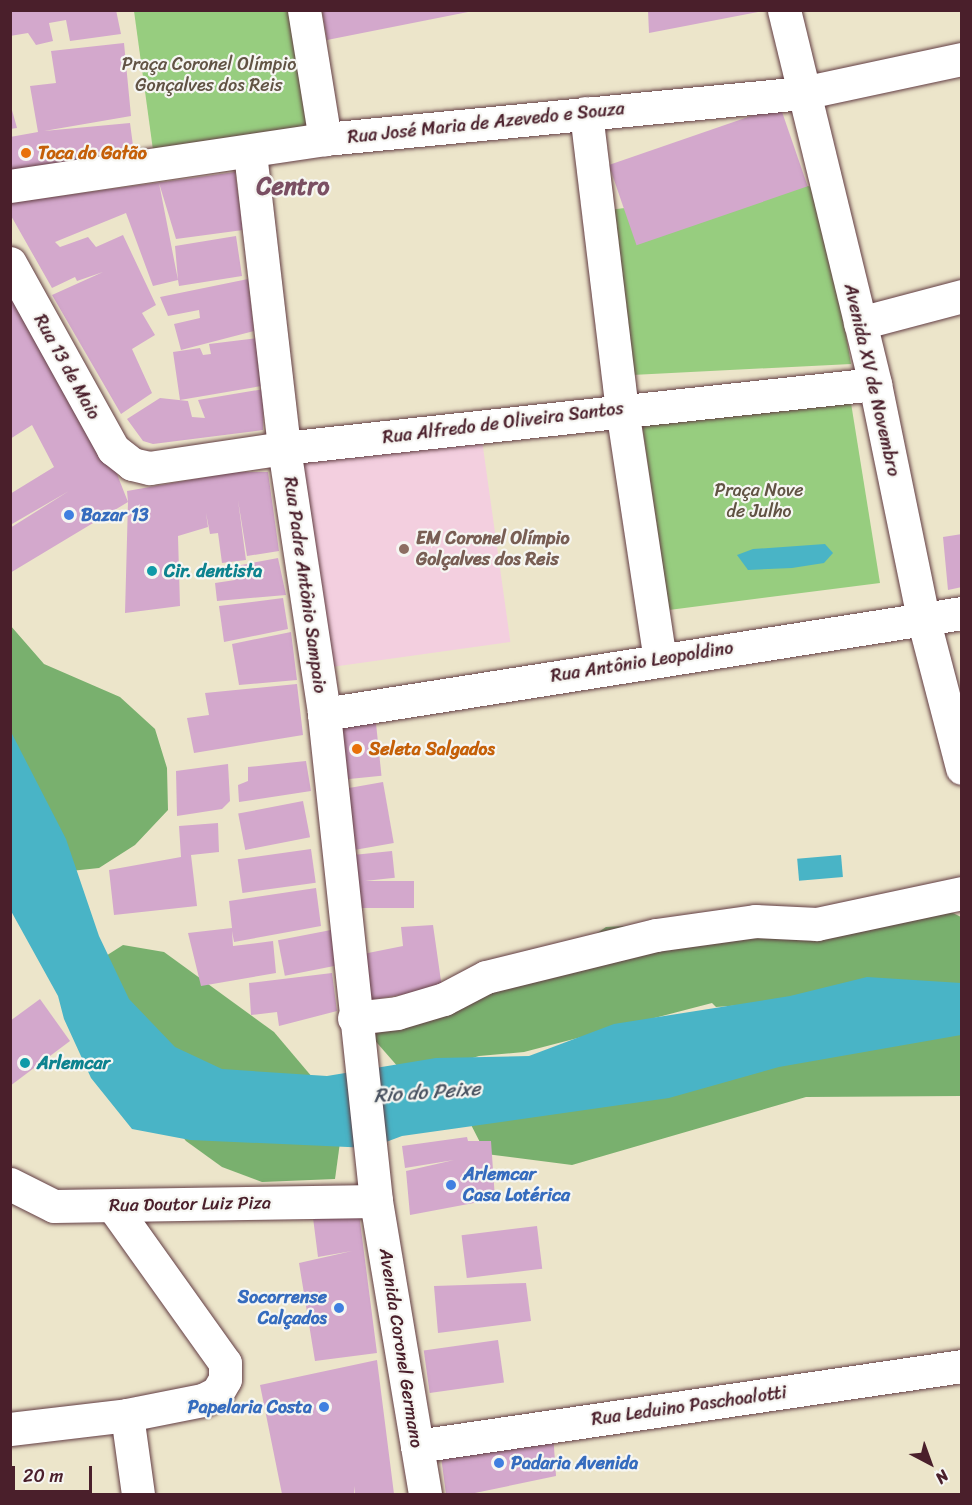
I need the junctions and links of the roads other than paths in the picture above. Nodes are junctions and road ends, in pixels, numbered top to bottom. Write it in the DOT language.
graph roads {
  1 [pos="304,10"];
  2 [pos="784,10"];
  3 [pos="962,59"];
  4 [pos="803,93"];
  5 [pos="586,113"];
  6 [pos="325,139"];
  7 [pos="250,153"];
  8 [pos="10,186"];
  9 [pos="10,263"];
  10 [pos="962,296"];
  11 [pos="860,323"];
  12 [pos="875,384"];
  13 [pos="622,409"];
  14 [pos="284,448"];
  15 [pos="132,464"];
  16 [pos="962,614"];
  17 [pos="923,618"];
  18 [pos="660,659"];
  19 [pos="324,714"];
  20 [pos="960,759"];
  21 [pos="962,893"];
  22 [pos="354,1024"];
  23 [pos="10,1184"];
  24 [pos="376,1191"];
  25 [pos="113,1206"];
  26 [pos="962,1366"];
  27 [pos="127,1415"];
  28 [pos="10,1429"];
  29 [pos="417,1446"];
  30 [pos="138,1494"];
  31 [pos="425,1494"];
  1 -- 6 [label="street"];
  2 -- 4 [label="street, Avenida XV de Novembro"];
  3 -- 4 [label="street, Rua José Maria de Azevedo e Souza"];
  4 -- 5 [label="street, Rua José Maria de Azevedo e Souza"];
  4 -- 11 [label="street, Avenida XV de Novembro"];
  5 -- 6 [label="street, Rua José Maria de Azevedo e Souza"];
  5 -- 13 [label="street"];
  6 -- 7 [label="street, Rua José Maria de Azevedo e Souza"];
  7 -- 8 [label="street, Rua José Maria de Azevedo e Souza"];
  7 -- 14 [label="street, Rua Padre Antônio Sampaio"];
  9 -- 15 [label="street, Rua 13 de Maio"];
  10 -- 11 [label="street"];
  11 -- 12 [label="street, Avenida XV de Novembro"];
  12 -- 13 [label="street, Rua Alfredo de Oliveira Santos"];
  12 -- 17 [label="street, Avenida XV de Novembro"];
  13 -- 14 [label="street, Rua Alfredo de Oliveira Santos"];
  13 -- 18 [label="street"];
  14 -- 15 [label="street, Rua Alfredo de Oliveira Santos"];
  14 -- 19 [label="street, Rua Padre Antônio Sampaio"];
  16 -- 17 [label="street, Rua Antônio Leopoldino"];
  17 -- 18 [label="street, Rua Antônio Leopoldino"];
  17 -- 20 [label="street, Avenida XV de Novembro"];
  18 -- 19 [label="street, Rua Antônio Leopoldino"];
  19 -- 22 [label="street, Rua Padre Antônio Sampaio"];
  21 -- 22 [label="street"];
  22 -- 24 [label="street, Rua Padre Antônio Sampaio"];
  23 -- 25 [label="street, Rua Doutor Luiz Piza"];
  24 -- 25 [label="street, Rua Doutor Luiz Piza"];
  24 -- 29 [label="street, Avenida Coronel Germano"];
  25 -- 27 [label="street"];
  26 -- 29 [label="street, Rua Leduino Paschoalotti"];
  27 -- 28 [label="street"];
  27 -- 30 [label="street"];
  29 -- 31 [label="street, Avenida Coronel Germano"];
}
